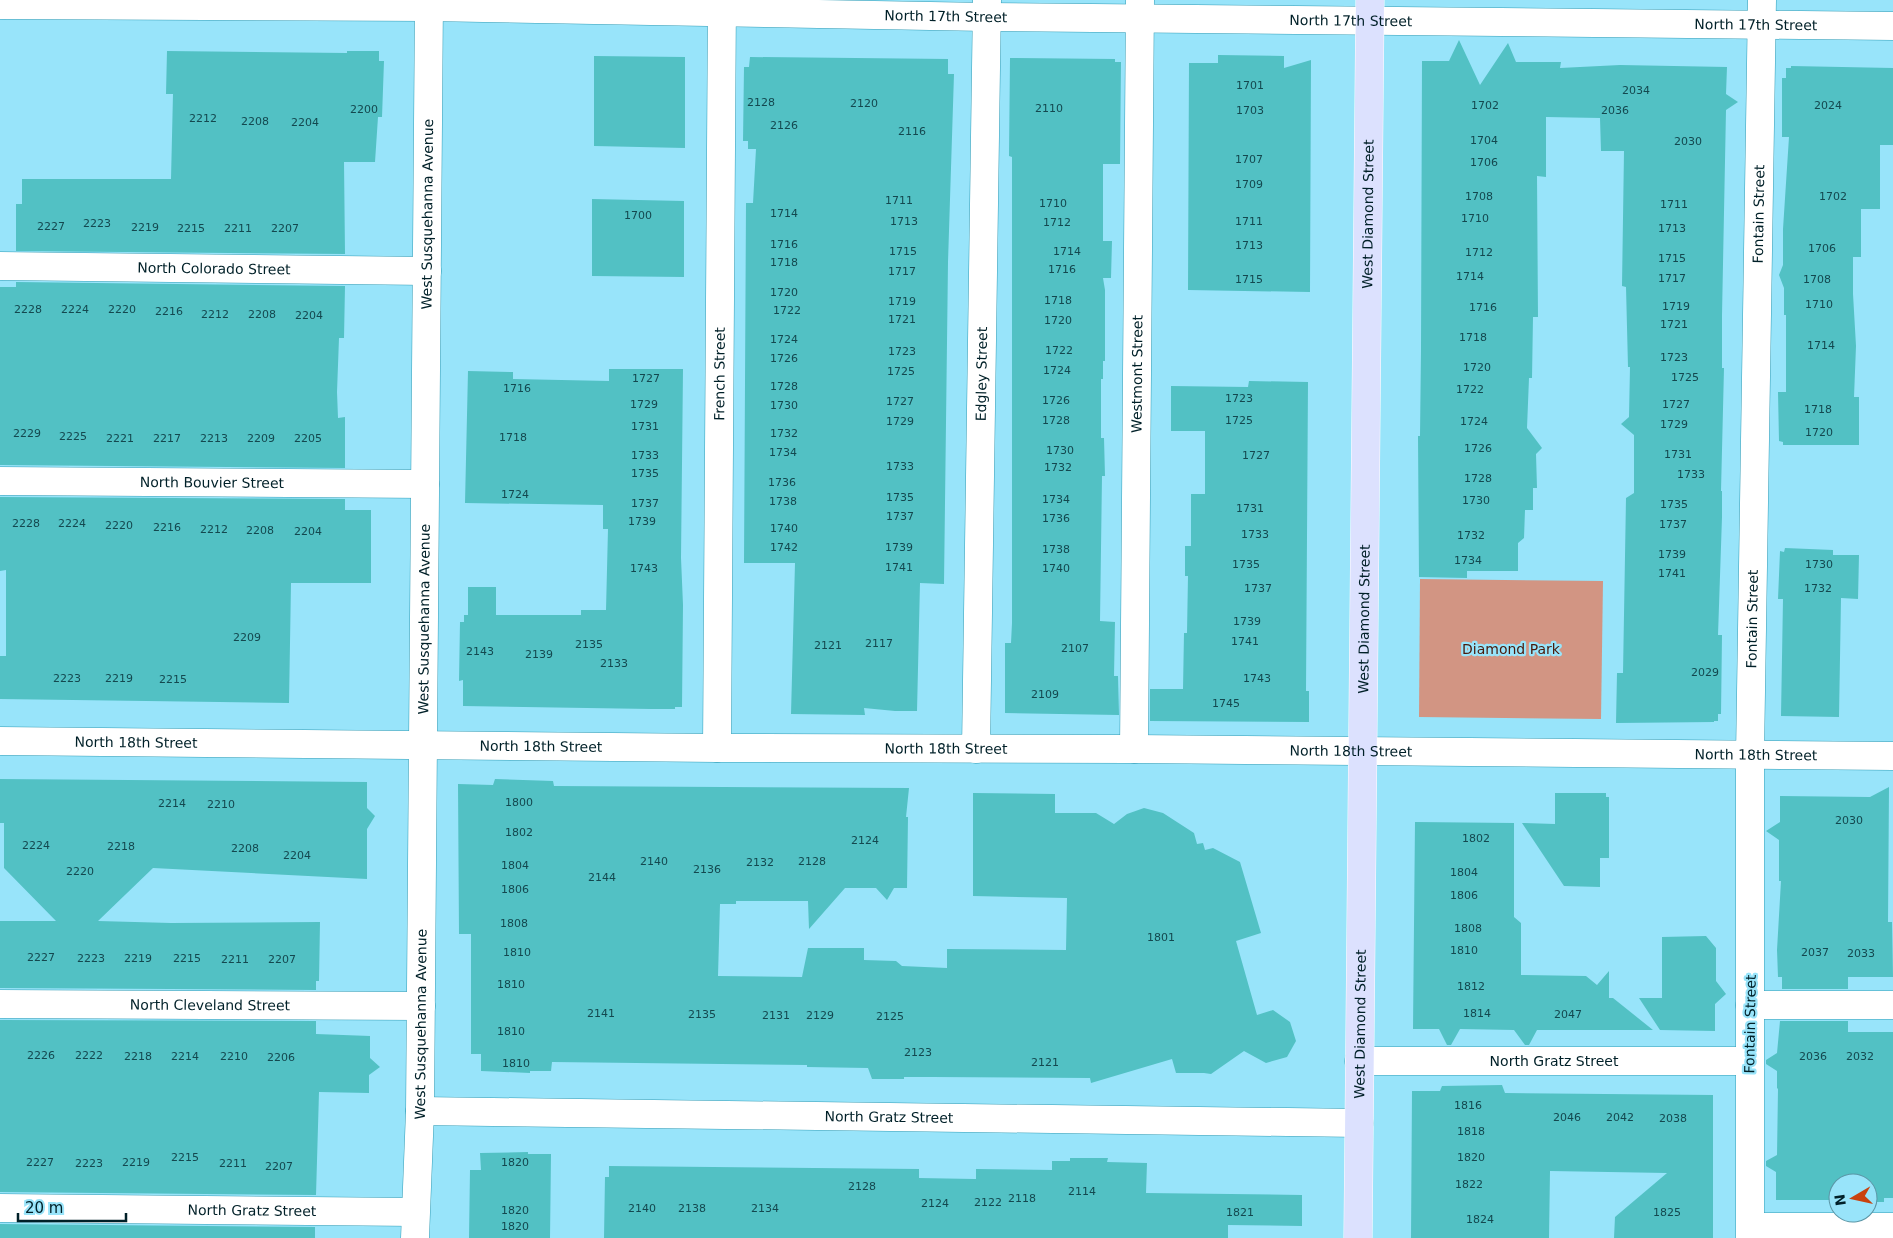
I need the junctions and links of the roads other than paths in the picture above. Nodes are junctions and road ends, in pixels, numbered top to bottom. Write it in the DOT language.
graph roads {
  1 [pos="429,4"];
  2 [pos="0,5"];
  3 [pos="722,6"];
  4 [pos="987,8"];
  5 [pos="1140,9"];
  6 [pos="1369,10"];
  7 [pos="1762,12"];
  8 [pos="1893,26"];
  9 [pos="0,266"];
  10 [pos="427,271"];
  11 [pos="0,481"];
  12 [pos="425,484"];
  13 [pos="0,741"];
  14 [pos="423,744"];
  15 [pos="717,748"];
  16 [pos="976,749"];
  17 [pos="1134,749"];
  18 [pos="1362,751"];
  19 [pos="1750,755"];
  20 [pos="1893,756"];
  21 [pos="0,1004"];
  22 [pos="1750,1005"];
  23 [pos="1893,1005"];
  24 [pos="421,1006"];
  25 [pos="1359,1061"];
  26 [pos="1749,1061"];
  27 [pos="420,1111"];
  28 [pos="1359,1123"];
  29 [pos="0,1208"];
  30 [pos="415,1225"];
  31 [pos="1893,1227"];
  32 [pos="1750,1233"];
  33 [pos="1358,1238"];
  1 -- 2 [label="street, North 17th Street"];
  1 -- 3 [label="street, North 17th Street"];
  1 -- 10 [label="street, West Susquehanna Avenue"];
  3 -- 4 [label="street, North 17th Street"];
  3 -- 15 [label="street, French Street"];
  4 -- 5 [label="street, North 17th Street"];
  4 -- 16 [label="street, Edgley Street"];
  5 -- 6 [label="street, North 17th Street"];
  5 -- 17 [label="street, Westmont Street"];
  6 -- 7 [label="street, North 17th Street"];
  6 -- 18 [label="main road, West Diamond Street"];
  7 -- 8 [label="street, North 17th Street"];
  7 -- 19 [label="street, Fontain Street"];
  9 -- 10 [label="street, North Colorado Street"];
  10 -- 12 [label="street, West Susquehanna Avenue"];
  11 -- 12 [label="street, North Bouvier Street"];
  12 -- 14 [label="street, West Susquehanna Avenue"];
  13 -- 14 [label="street, North 18th Street"];
  14 -- 15 [label="street, North 18th Street"];
  14 -- 24 [label="street, West Susquehanna Avenue"];
  15 -- 16 [label="street, North 18th Street"];
  16 -- 17 [label="street, North 18th Street"];
  17 -- 18 [label="street, North 18th Street"];
  18 -- 19 [label="street, North 18th Street"];
  18 -- 25 [label="main road, West Diamond Street"];
  19 -- 20 [label="street, North 18th Street"];
  19 -- 22 [label="street, Fontain Street"];
  21 -- 24 [label="street, North Cleveland Street"];
  22 -- 23 [label="street"];
  22 -- 26 [label="street, Fontain Street"];
  24 -- 27 [label="street, West Susquehanna Avenue"];
  25 -- 26 [label="street, North Gratz Street"];
  25 -- 28 [label="main road, West Diamond Street"];
  26 -- 32 [label="street, Fontain Street"];
  27 -- 28 [label="street, North Gratz Street"];
  27 -- 30 [label="street, West Susquehanna Avenue"];
  28 -- 33 [label="main road, West Diamond Street"];
  29 -- 30 [label="street, North Gratz Street"];
  31 -- 32 [label="street"];
}
